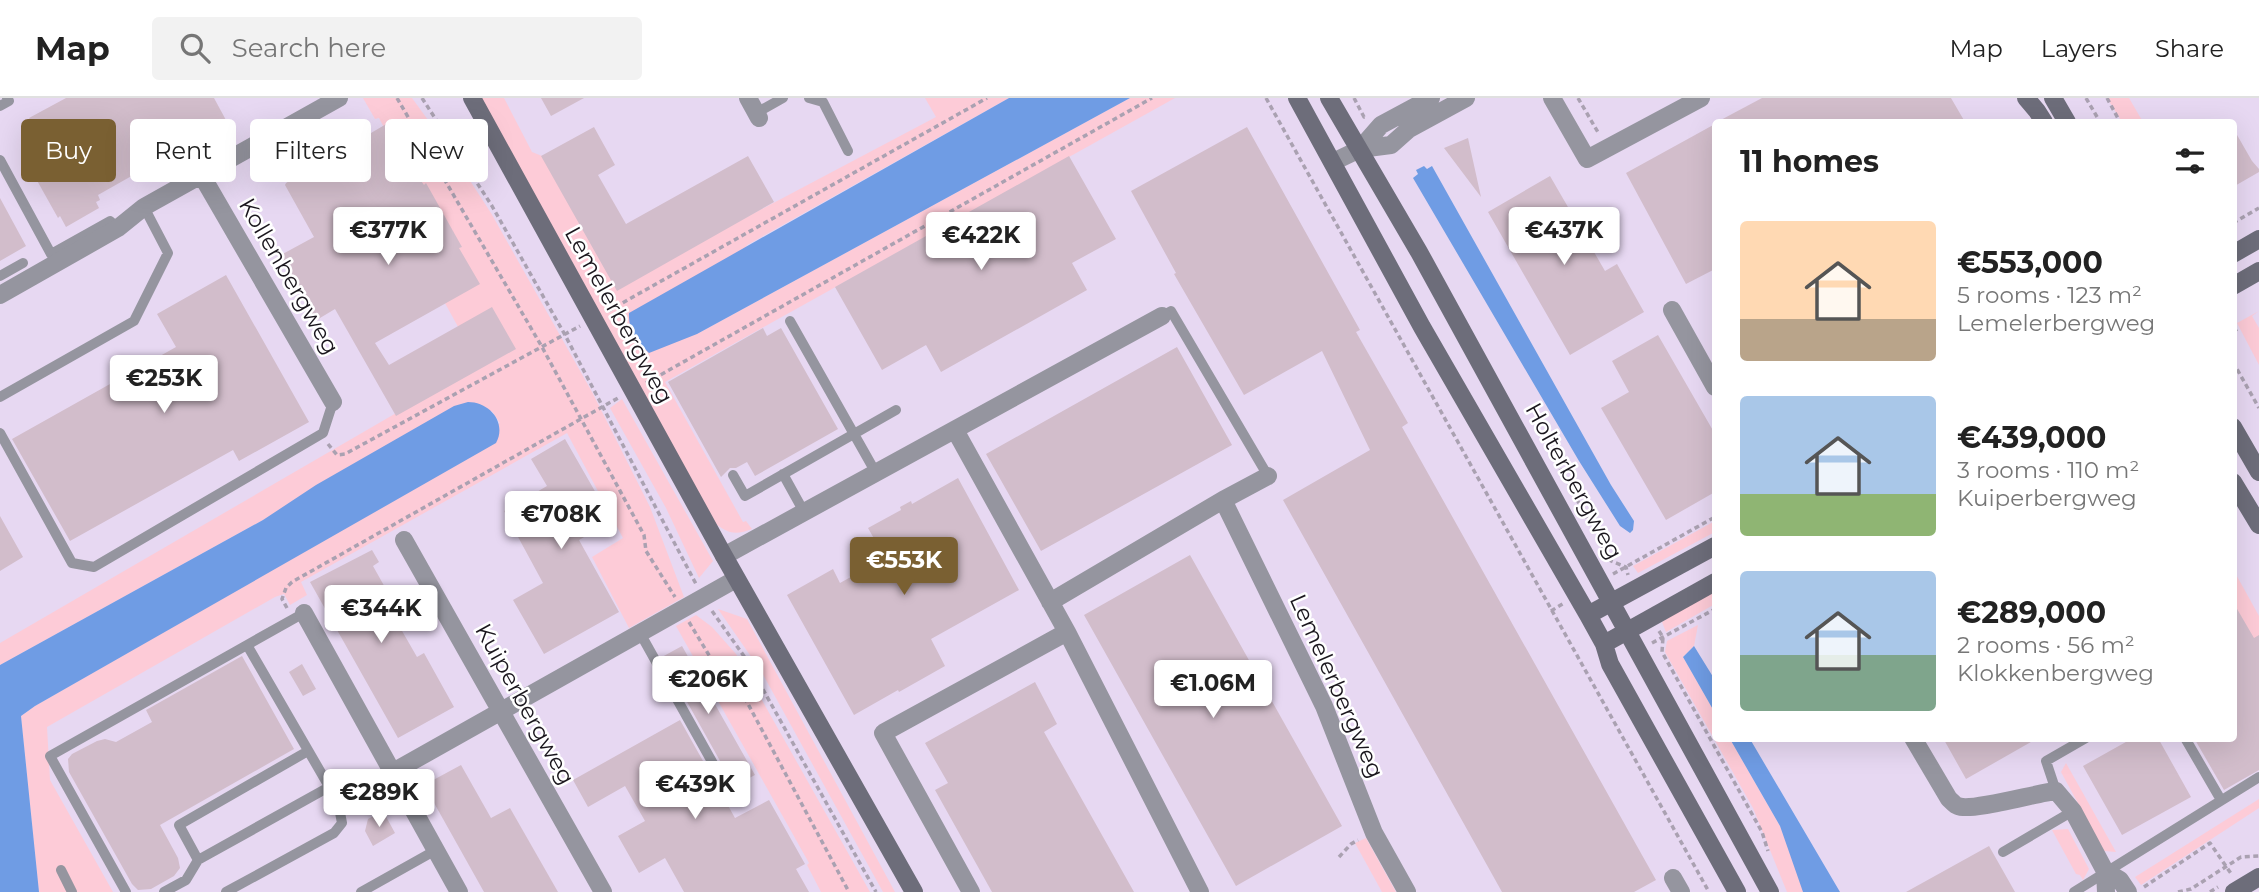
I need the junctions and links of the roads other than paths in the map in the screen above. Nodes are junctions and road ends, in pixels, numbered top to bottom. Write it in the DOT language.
graph roads {
  1 [pos="339,98"];
  2 [pos="472,98"];
  3 [pos="783,98"];
  4 [pos="809,98"];
  5 [pos="1297,98"];
  6 [pos="1329,98"];
  7 [pos="1431,98"];
  8 [pos="1466,98"];
  9 [pos="1552,98"];
  10 [pos="1701,98"];
  11 [pos="2026,98"];
  12 [pos="2053,98"];
  13 [pos="315,104"];
  14 [pos="754,109"];
  15 [pos="2041,119"];
  16 [pos="2065,119"];
  17 [pos="1360,149"];
  18 [pos="848,150"];
  19 [pos="236,154"];
  20 [pos="0,160"];
  21 [pos="1333,162"];
  22 [pos="191,182"];
  23 [pos="205,182"];
  24 [pos="144,207"];
  25 [pos="118,228"];
  26 [pos="2259,239"];
  27 [pos="2237,252"];
  28 [pos="23,263"];
  29 [pos="2259,271"];
  30 [pos="0,276"];
  31 [pos="2237,284"];
  32 [pos="0,295"];
  33 [pos="1672,310"];
  34 [pos="1162,316"];
  35 [pos="790,321"];
  36 [pos="1712,382"];
  37 [pos="0,397"];
  38 [pos="333,402"];
  39 [pos="896,410"];
  40 [pos="955,430"];
  41 [pos="0,433"];
  42 [pos="2237,434"];
  43 [pos="853,435"];
  44 [pos="2259,472"];
  45 [pos="876,473"];
  46 [pos="783,474"];
  47 [pos="733,475"];
  48 [pos="1268,476"];
  49 [pos="2237,489"];
  50 [pos="1223,500"];
  51 [pos="804,512"];
  52 [pos="2259,525"];
  53 [pos="404,540"];
  54 [pos="1712,548"];
  55 [pos="723,556"];
  56 [pos="736,579"];
  57 [pos="1712,584"];
  58 [pos="1050,602"];
  59 [pos="1612,602"];
  60 [pos="304,613"];
  61 [pos="1588,615"];
  62 [pos="1629,631"];
  63 [pos="1067,632"];
  64 [pos="640,633"];
  65 [pos="1604,644"];
  66 [pos="247,645"];
  67 [pos="501,712"];
  68 [pos="1915,742"];
  69 [pos="2079,742"];
  70 [pos="2187,742"];
  71 [pos="308,751"];
  72 [pos="393,772"];
  73 [pos="2259,777"];
  74 [pos="329,787"];
  75 [pos="2056,791"];
  76 [pos="2221,800"];
  77 [pos="734,801"];
  78 [pos="338,802"];
  79 [pos="2073,811"];
  80 [pos="436,850"];
  81 [pos="2003,852"];
  82 [pos="198,860"];
  83 [pos="61,870"];
  84 [pos="2105,871"];
  85 [pos="2259,877"];
  86 [pos="2230,885"];
  87 [pos="72,892"];
  88 [pos="126,892"];
  89 [pos="164,892"];
  90 [pos="226,892"];
  91 [pos="361,892"];
  92 [pos="459,892"];
  93 [pos="603,892"];
  94 [pos="914,892"];
  95 [pos="971,892"];
  96 [pos="1200,892"];
  97 [pos="1407,892"];
  98 [pos="1737,892"];
  99 [pos="1770,892"];
  100 [pos="2074,892"];
  101 [pos="2106,892"];
  102 [pos="2128,892"];
  1 -- 13 [label="street"];
  2 -- 55 [label="main road, Lemelerbergweg"];
  3 -- 14 [label="lane"];
  4 -- 18 [label="lane"];
  5 -- 21 [label="main road"];
  6 -- 17 [label="main road, Holterbergweg"];
  7 -- 17 [label="street"];
  8 -- 17 [label="street"];
  9 -- 10 [label="street"];
  11 -- 15 [label="main road"];
  12 -- 16 [label="main road"];
  13 -- 19 [label="street"];
  17 -- 21 [label="street"];
  17 -- 59 [label="main road, Holterbergweg"];
  20 -- 25 [label="lane"];
  21 -- 61 [label="main road"];
  22 -- 24 [label="street"];
  23 -- 38 [label="street, Kollenbergweg"];
  24 -- 25 [label="street"];
  24 -- 37 [label="lane"];
  25 -- 32 [label="street"];
  26 -- 27 [label="main road"];
  28 -- 30 [label="lane"];
  29 -- 31 [label="main road"];
  33 -- 36 [label="street"];
  34 -- 40 [label="street"];
  34 -- 48 [label="lane"];
  35 -- 43 [label="lane"];
  38 -- 41 [label="lane"];
  39 -- 43 [label="lane"];
  40 -- 45 [label="street"];
  40 -- 58 [label="street"];
  42 -- 44 [label="main road"];
  43 -- 45 [label="lane"];
  43 -- 46 [label="lane"];
  45 -- 51 [label="street"];
  46 -- 47 [label="lane"];
  46 -- 51 [label="lane"];
  48 -- 50 [label="street"];
  49 -- 52 [label="main road"];
  50 -- 58 [label="street"];
  50 -- 97 [label="street, Lemelerbergweg"];
  51 -- 55 [label="street"];
  53 -- 67 [label="street, Kuiperbergweg"];
  54 -- 59 [label="main road"];
  55 -- 56 [label="main road, Lemelerbergweg"];
  56 -- 64 [label="street"];
  56 -- 94 [label="main road, Lemelerbergweg"];
  57 -- 62 [label="main road"];
  58 -- 63 [label="street"];
  59 -- 61 [label="main road"];
  59 -- 62 [label="main road, Holterbergweg"];
  60 -- 66 [label="lane"];
  60 -- 72 [label="street"];
  61 -- 65 [label="main road"];
  62 -- 65 [label="main road"];
  62 -- 99 [label="main road, Holterbergweg"];
  63 -- 95 [label="street"];
  63 -- 96 [label="street"];
  64 -- 67 [label="street"];
  64 -- 77 [label="lane"];
  65 -- 98 [label="main road"];
  66 -- 71 [label="lane"];
  66 -- 88 [label="lane"];
  67 -- 72 [label="street"];
  67 -- 93 [label="street, Kuiperbergweg"];
  68 -- 75 [label="street"];
  69 -- 75 [label="lane"];
  70 -- 76 [label="lane"];
  71 -- 74 [label="lane"];
  71 -- 82 [label="lane"];
  72 -- 78 [label="lane"];
  72 -- 80 [label="street"];
  73 -- 76 [label="lane"];
  74 -- 78 [label="lane"];
  74 -- 82 [label="lane"];
  75 -- 79 [label="street"];
  76 -- 84 [label="lane"];
  78 -- 90 [label="lane"];
  79 -- 81 [label="lane"];
  79 -- 84 [label="street"];
  80 -- 91 [label="lane"];
  80 -- 92 [label="street"];
  82 -- 89 [label="lane"];
  83 -- 87 [label="lane"];
  84 -- 100 [label="lane"];
  84 -- 101 [label="street"];
  84 -- 102 [label="street"];
  85 -- 86 [label="main road"];
}
